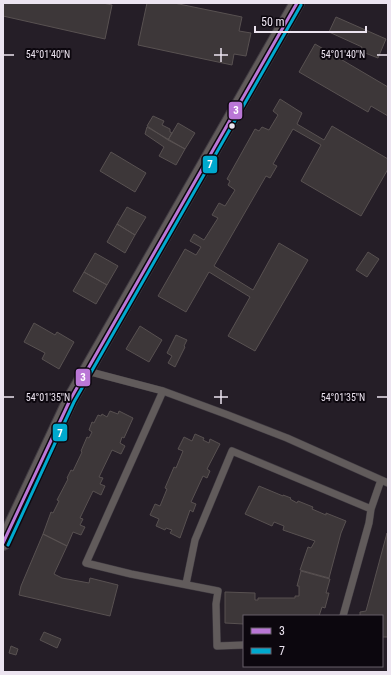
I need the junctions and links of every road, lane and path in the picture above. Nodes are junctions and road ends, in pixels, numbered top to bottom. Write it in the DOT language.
graph roads {
  1 [pos="297,3"];
  2 [pos="87,371"];
  3 [pos="163,391"];
  4 [pos="384,481"];
  5 [pos="371,509"];
  6 [pos="3,543"];
  7 [pos="186,584"];
  8 [pos="343,615"];
  9 [pos="243,645"];
  1 -- 2 [label="street"];
  2 -- 3 [label="lane"];
  2 -- 6 [label="street"];
  3 -- 4 [label="lane"];
  3 -- 7 [label="lane"];
  4 -- 5 [label="lane"];
  5 -- 7 [label="lane"];
  5 -- 8 [label="lane"];
  7 -- 9 [label="lane"];
}
